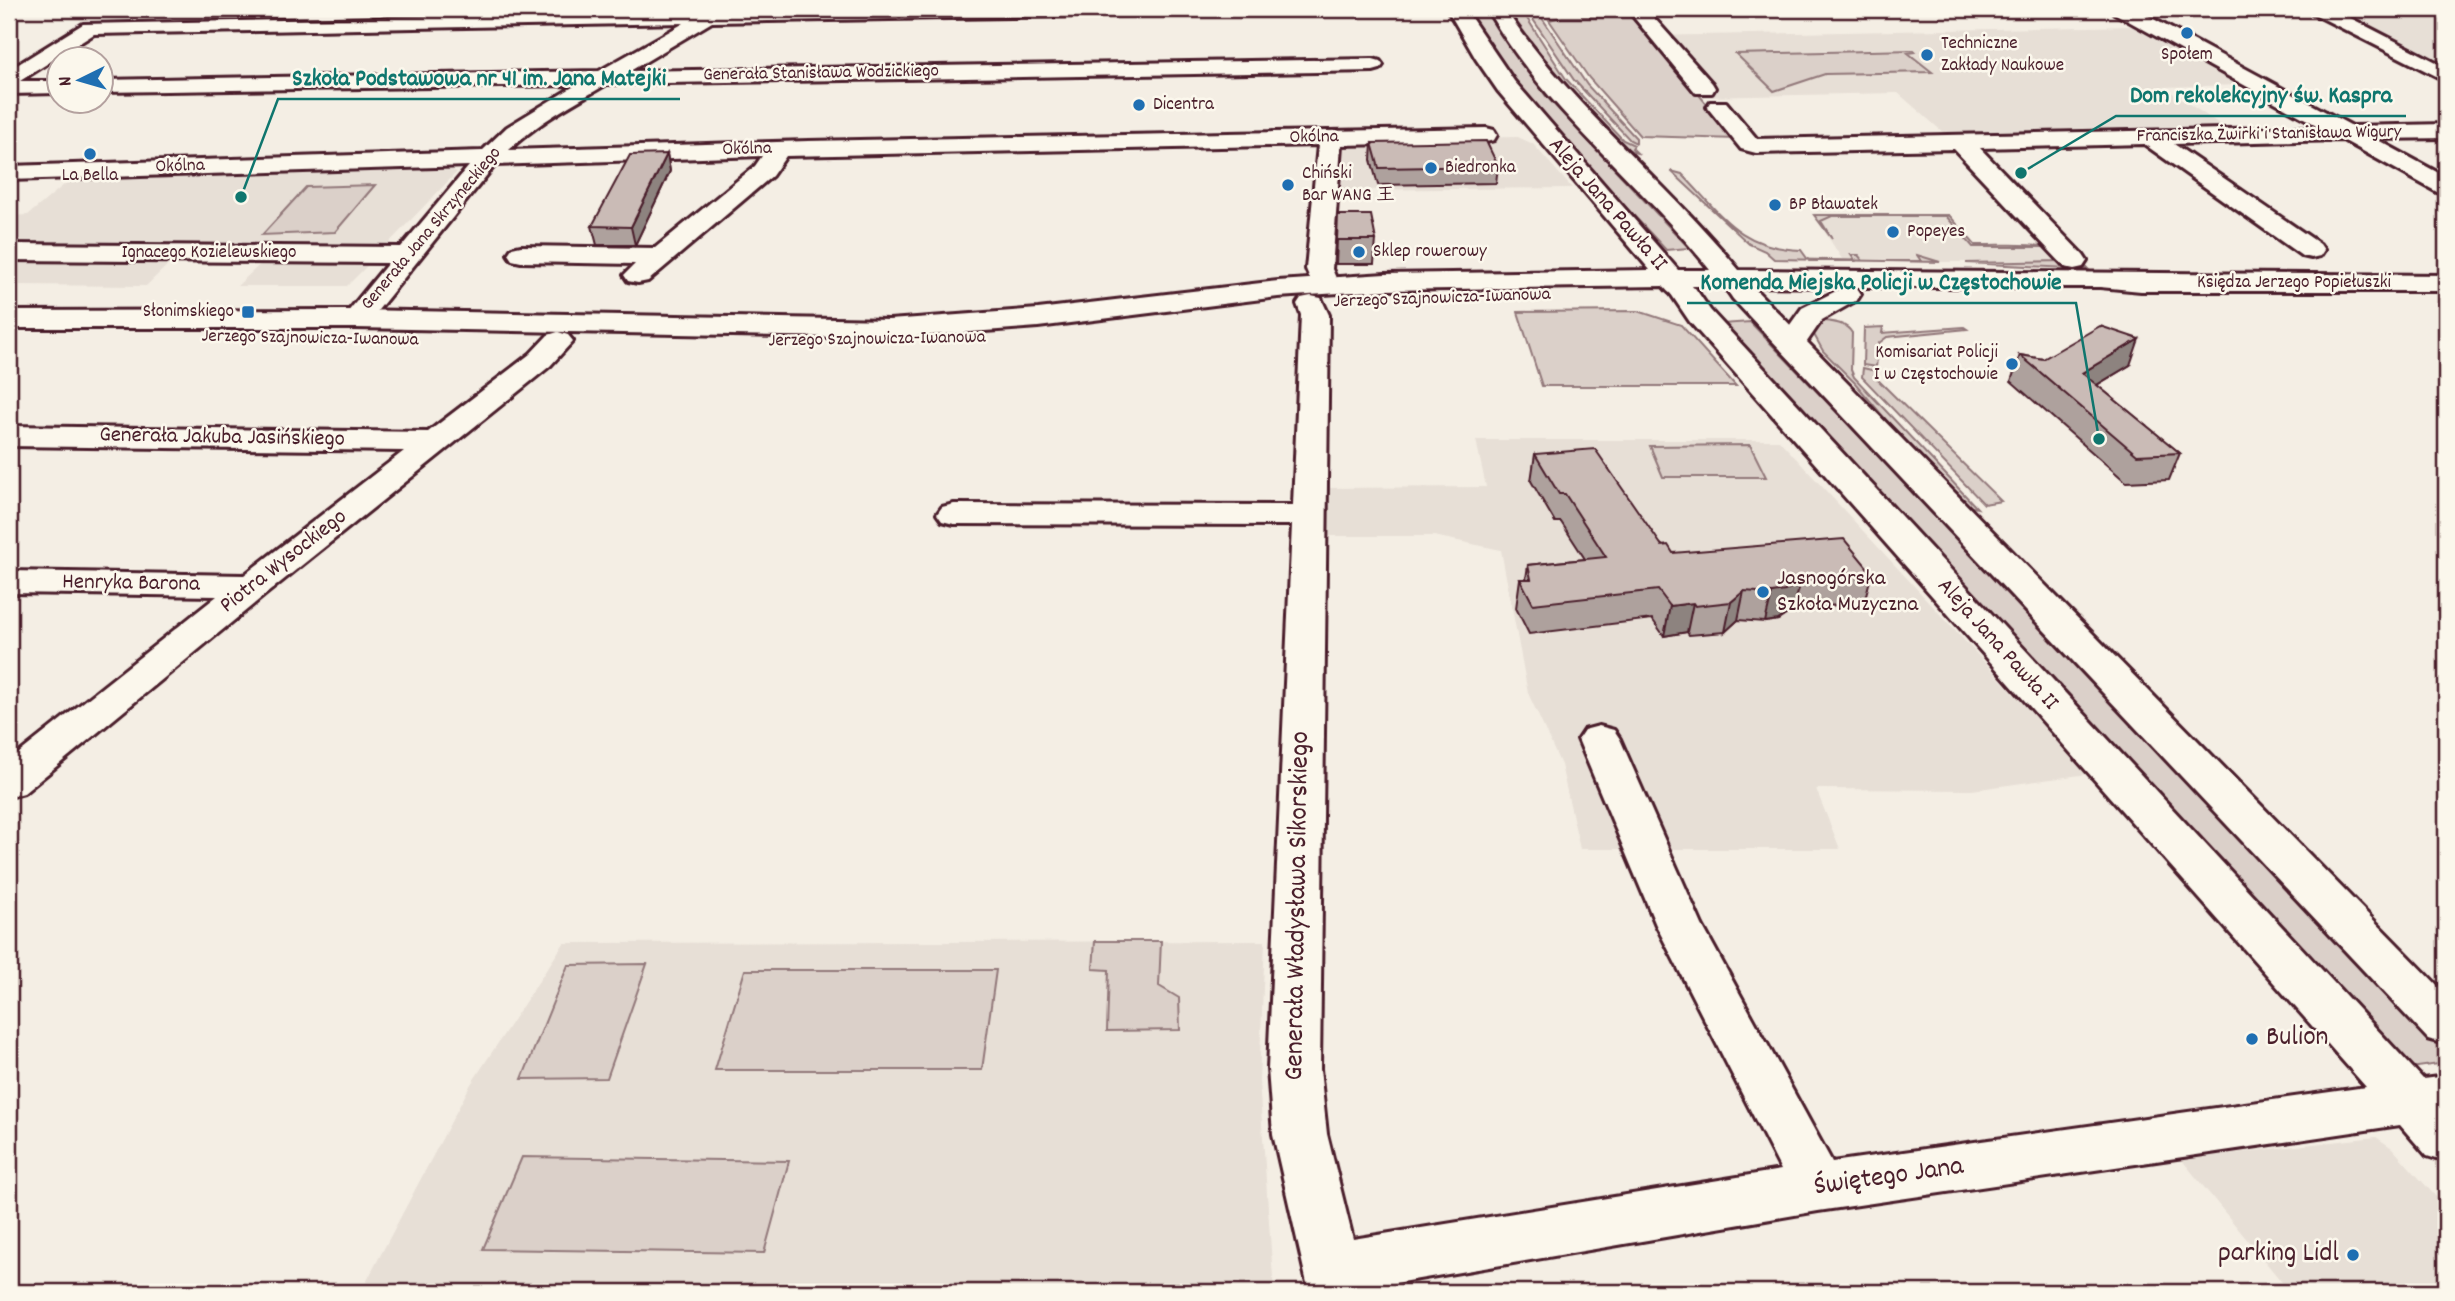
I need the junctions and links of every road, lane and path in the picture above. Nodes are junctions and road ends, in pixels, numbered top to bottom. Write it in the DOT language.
graph roads {
  1 [pos="440,9"];
  2 [pos="1134,9"];
  3 [pos="1456,9"];
  4 [pos="1496,9"];
  5 [pos="1636,9"];
  6 [pos="2121,9"];
  7 [pos="2319,9"];
  8 [pos="716,13"];
  9 [pos="425,23"];
  10 [pos="406,40"];
  11 [pos="377,65"];
  12 [pos="1373,65"];
  13 [pos="2446,75"];
  14 [pos="603,77"];
  15 [pos="9,79"];
  16 [pos="357,81"];
  17 [pos="116,86"];
  18 [pos="46,87"];
  19 [pos="9,88"];
  20 [pos="1704,88"];
  21 [pos="1718,107"];
  22 [pos="2446,131"];
  23 [pos="2346,133"];
  24 [pos="1486,135"];
  25 [pos="1330,138"];
  26 [pos="2150,138"];
  27 [pos="1961,142"];
  28 [pos="778,150"];
  29 [pos="489,157"];
  30 [pos="9,173"];
  31 [pos="2446,187"];
  32 [pos="2311,250"];
  33 [pos="9,252"];
  34 [pos="521,254"];
  35 [pos="409,255"];
  36 [pos="660,256"];
  37 [pos="2074,261"];
  38 [pos="638,275"];
  39 [pos="2141,283"];
  40 [pos="2446,283"];
  41 [pos="1678,286"];
  42 [pos="1738,286"];
  43 [pos="1318,294"];
  44 [pos="1847,294"];
  45 [pos="356,319"];
  46 [pos="9,320"];
  47 [pos="9,336"];
  48 [pos="558,341"];
  49 [pos="1792,344"];
  50 [pos="9,436"];
  51 [pos="436,442"];
  52 [pos="954,514"];
  53 [pos="1308,515"];
  54 [pos="9,582"];
  55 [pos="253,586"];
  56 [pos="1599,739"];
  57 [pos="9,783"];
  58 [pos="2446,1025"];
  59 [pos="2435,1113"];
  60 [pos="1818,1188"];
  61 [pos="1335,1280"];
  1 -- 9 [label="street"];
  2 -- 8 [label="street"];
  3 -- 41 [label="street, Aleja Jana Pawła II"];
  4 -- 42 [label="street, Aleja Jana Pawła II"];
  5 -- 20 [label="street"];
  6 -- 23 [label="street"];
  7 -- 13 [label="street"];
  8 -- 9 [label="street"];
  8 -- 14 [label="street, Generała Jana Skrzyneckiego"];
  9 -- 10 [label="street"];
  9 -- 15 [label="street"];
  11 -- 16 [label="street"];
  12 -- 14 [label="street, Generała Stanisława Wodzickiego"];
  14 -- 16 [label="street, Generała Stanisława Wodzickiego"];
  14 -- 29 [label="street, Generała Jana Skrzyneckiego"];
  16 -- 17 [label="street, Generała Stanisława Wodzickiego"];
  18 -- 19 [label="street"];
  21 -- 27 [label="street, Franciszka Żwirki i Stanisława Wigury"];
  22 -- 23 [label="street, Franciszka Żwirki i Stanisława Wigury"];
  23 -- 26 [label="street, Franciszka Żwirki i Stanisława Wigury"];
  23 -- 31 [label="street"];
  24 -- 25 [label="street, Okólna"];
  25 -- 28 [label="street, Okólna"];
  25 -- 43 [label="street, Generała Władysława Sikorskiego"];
  26 -- 27 [label="street, Franciszka Żwirki i Stanisława Wigury"];
  26 -- 32 [label="street"];
  27 -- 37 [label="street"];
  28 -- 29 [label="street, Okólna"];
  28 -- 36 [label="street"];
  29 -- 30 [label="street, Okólna"];
  29 -- 35 [label="street, Generała Jana Skrzyneckiego"];
  33 -- 35 [label="street, Ignacego Kozielewskiego"];
  34 -- 36 [label="street"];
  35 -- 45 [label="street, Generała Jana Skrzyneckiego"];
  36 -- 38 [label="street"];
  39 -- 40 [label="street, Księdza Jerzego Popiełuszki"];
  39 -- 42 [label="street, Księdza Jerzego Popiełuszki"];
  39 -- 44 [label="street, Księdza Jerzego Popiełuszki"];
  41 -- 42 [label="street, Jerzego Szajnowicza-Iwanowa"];
  41 -- 43 [label="street, Jerzego Szajnowicza-Iwanowa"];
  41 -- 59 [label="street, Aleja Jana Pawła II"];
  42 -- 44 [label="street, Księdza Jerzego Popiełuszki"];
  42 -- 49 [label="street, Aleja Jana Pawła II"];
  43 -- 45 [label="street, Jerzego Szajnowicza-Iwanowa"];
  43 -- 48 [label="street, Jerzego Szajnowicza-Iwanowa"];
  43 -- 53 [label="street, Generała Władysława Sikorskiego"];
  44 -- 49 [label="street"];
  45 -- 46 [label="street, Jerzego Szajnowicza-Iwanowa"];
  47 -- 48 [label="street, Jerzego Szajnowicza-Iwanowa"];
  48 -- 51 [label="street, Piotra Wysockiego"];
  49 -- 58 [label="street, Aleja Jana Pawła II"];
  50 -- 51 [label="street, Generała Jakuba Jasińskiego"];
  51 -- 55 [label="street, Piotra Wysockiego"];
  52 -- 53 [label="street"];
  53 -- 61 [label="street, Generała Władysława Sikorskiego"];
  54 -- 55 [label="street, Henryka Barona"];
  55 -- 57 [label="street, Piotra Wysockiego"];
  56 -- 60 [label="street"];
  59 -- 60 [label="street, Świętego Jana"];
  60 -- 61 [label="street, Świętego Jana"];
}
